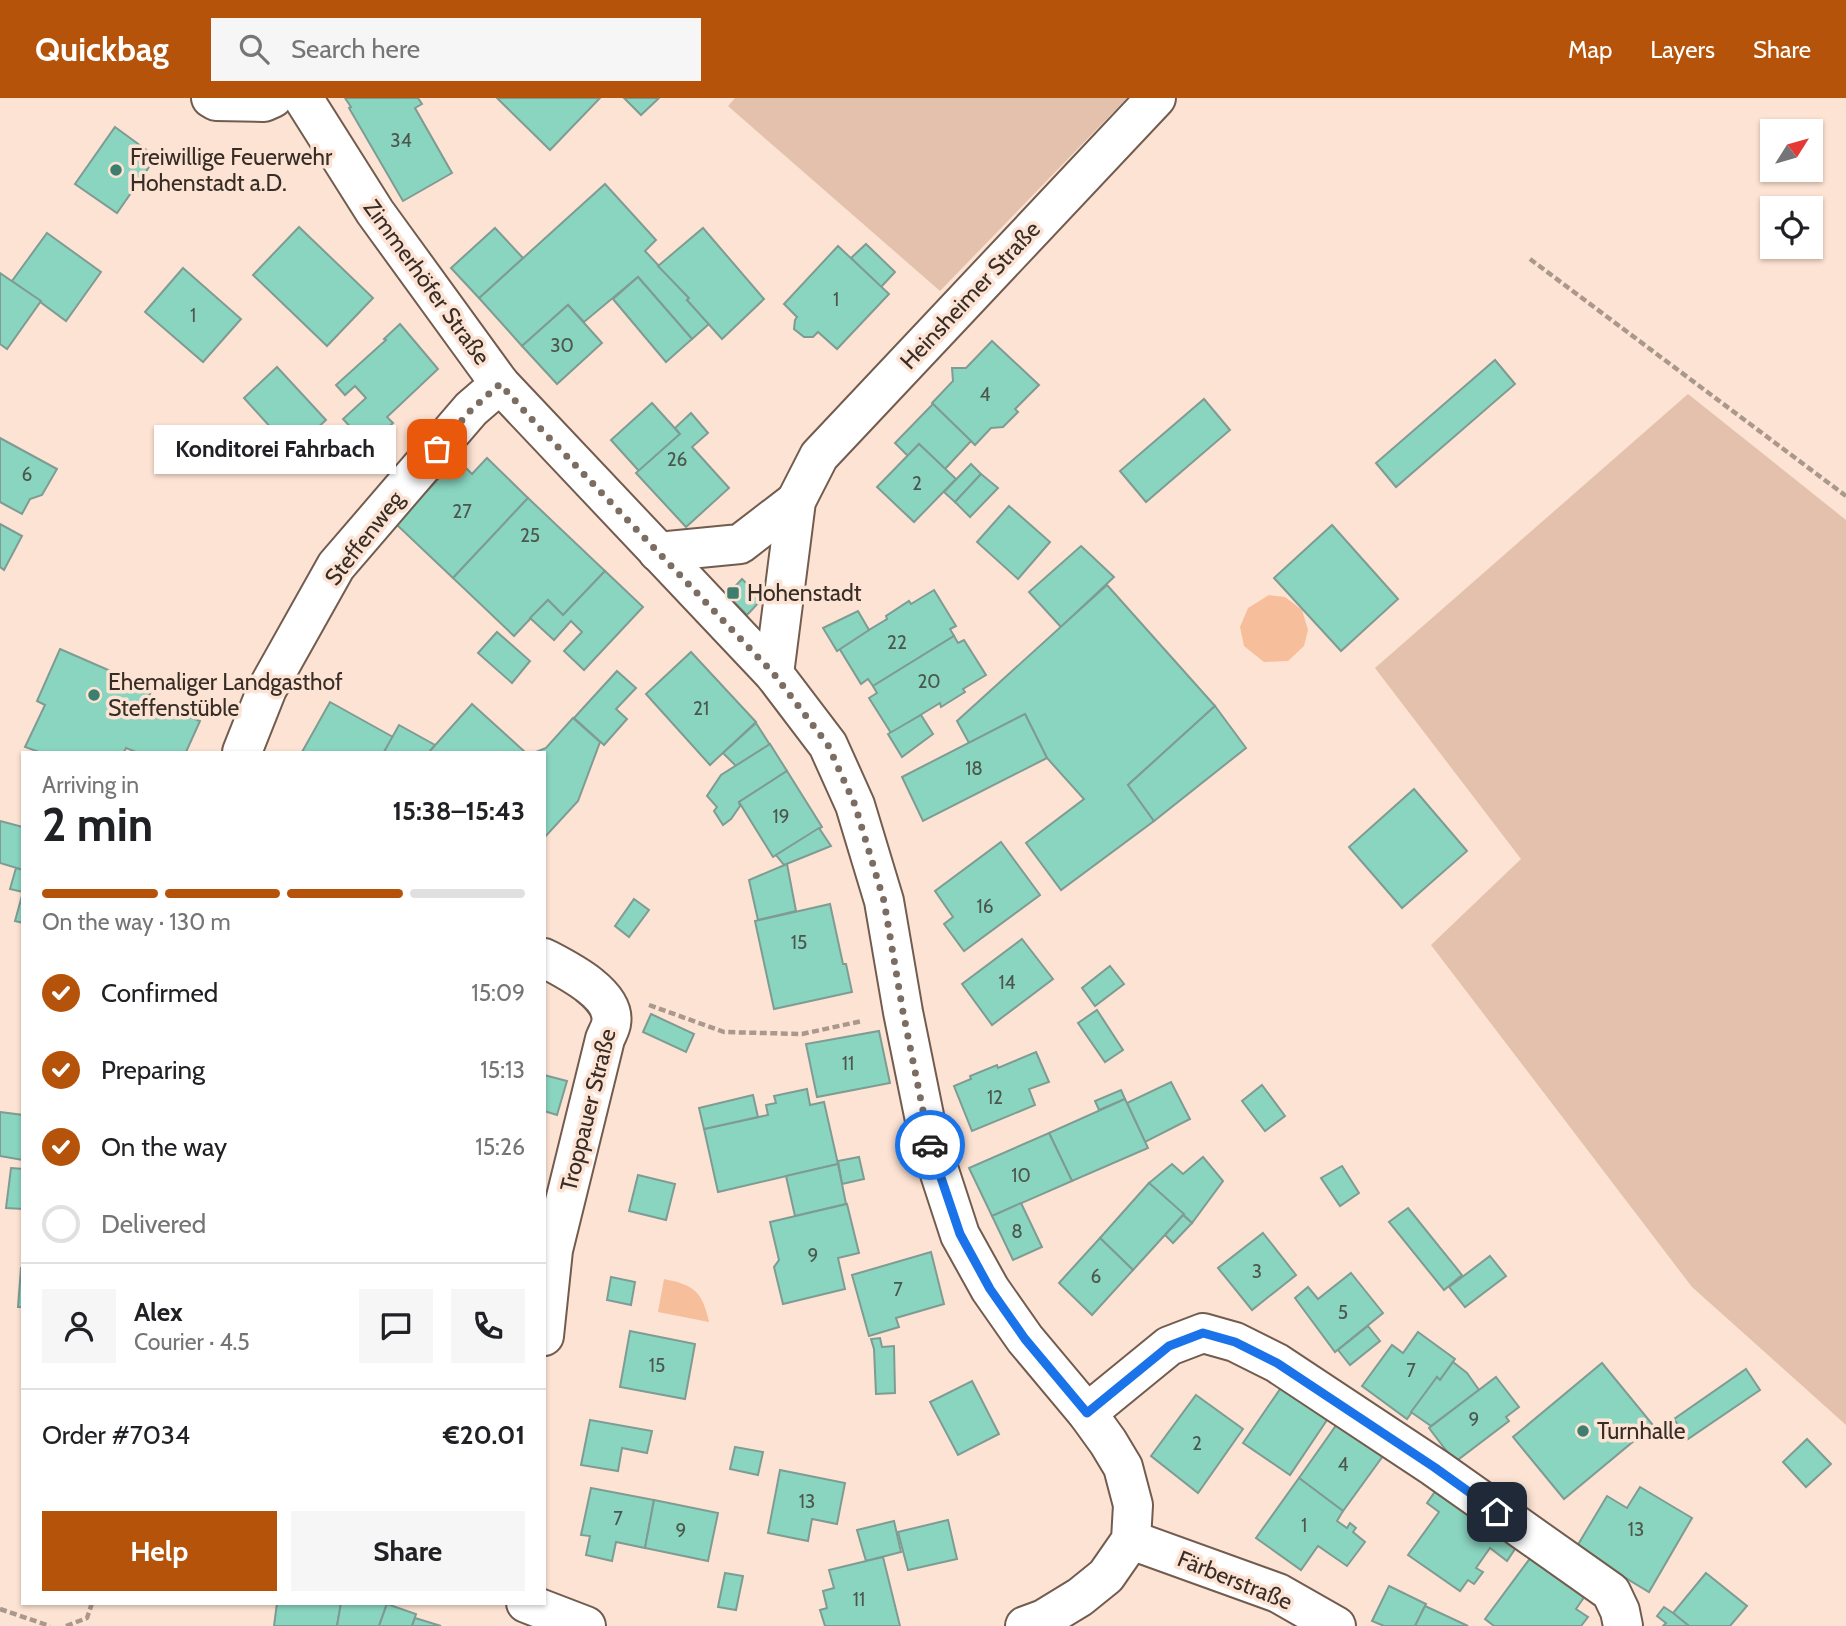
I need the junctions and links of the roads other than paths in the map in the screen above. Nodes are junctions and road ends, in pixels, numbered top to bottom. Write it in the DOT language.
graph roads {
  1 [pos="211,98"];
  2 [pos="273,98"];
  3 [pos="303,98"];
  4 [pos="1156,98"];
  5 [pos="500,384"];
  6 [pos="796,501"];
  7 [pos="658,552"];
  8 [pos="774,674"];
  9 [pos="242,751"];
  10 [pos="546,959"];
  11 [pos="546,1316"];
  12 [pos="1087,1413"];
  13 [pos="1131,1540"];
  14 [pos="532,1605"];
  15 [pos="586,1626"];
  16 [pos="1025,1626"];
  17 [pos="1336,1626"];
  18 [pos="1623,1626"];
  1 -- 2 [label="street"];
  3 -- 5 [label="street, Zimmerhöfer Straße"];
  4 -- 6 [label="street, Heinsheimer Straße"];
  5 -- 7 [label="street, Zimmerhöfer Straße"];
  5 -- 9 [label="street, Steffenweg"];
  6 -- 7 [label="street, Heinsheimer Straße"];
  6 -- 8 [label="street, Heinsheimer Straße"];
  7 -- 8 [label="street, Zimmerhöfer Straße"];
  8 -- 12 [label="street, Zimmerhöfer Straße"];
  10 -- 11 [label="street, Troppauer Straße"];
  12 -- 13 [label="street, Zimmerhöfer Straße"];
  12 -- 18 [label="street"];
  13 -- 16 [label="street"];
  13 -- 17 [label="street, Färberstraße"];
  14 -- 15 [label="street"];
}
